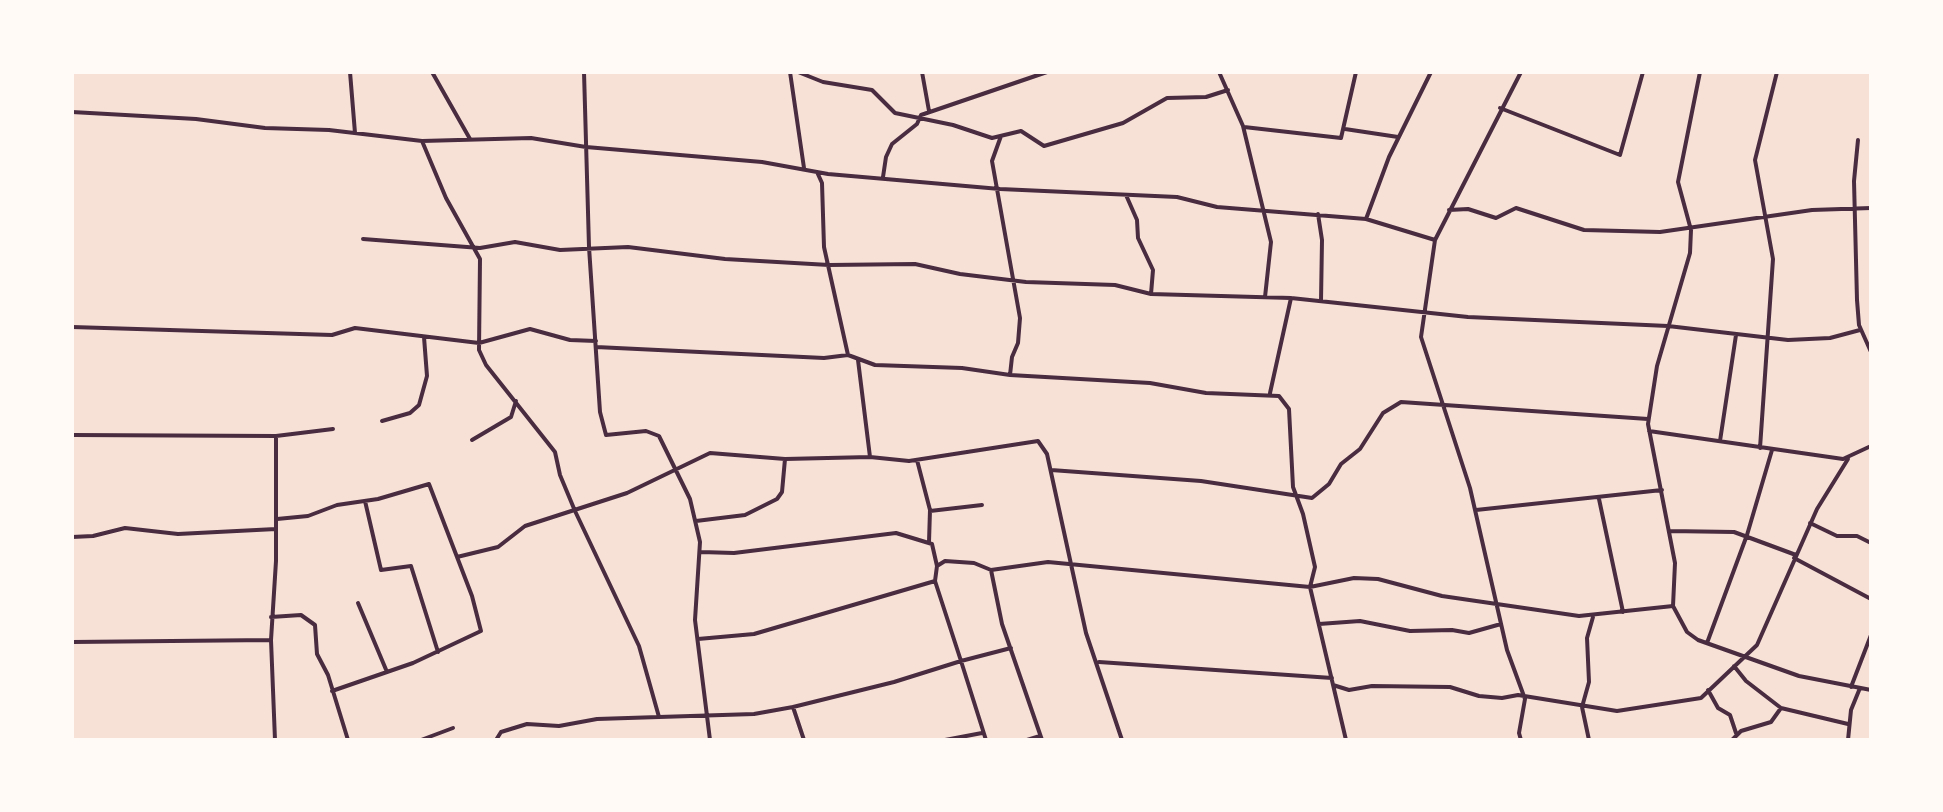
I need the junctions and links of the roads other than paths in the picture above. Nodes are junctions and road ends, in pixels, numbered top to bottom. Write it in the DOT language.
graph roads {
  1 [pos="350,72"];
  2 [pos="432,72"];
  3 [pos="584,72"];
  4 [pos="790,72"];
  5 [pos="798,72"];
  6 [pos="922,72"];
  7 [pos="1047,72"];
  8 [pos="1219,72"];
  9 [pos="1356,72"];
  10 [pos="1431,72"];
  11 [pos="1521,72"];
  12 [pos="1643,72"];
  13 [pos="1700,72"];
  14 [pos="1777,72"];
  15 [pos="1228,90"];
  16 [pos="1500,108"];
  17 [pos="929,111"];
  18 [pos="72,112"];
  19 [pos="919,119"];
  20 [pos="1243,126"];
  21 [pos="1345,129"];
  22 [pos="355,134"];
  23 [pos="1003,134"];
  24 [pos="1398,137"];
  25 [pos="471,140"];
  26 [pos="1858,140"];
  27 [pos="422,141"];
  28 [pos="586,147"];
  29 [pos="804,168"];
  30 [pos="817,172"];
  31 [pos="883,178"];
  32 [pos="1000,189"];
  33 [pos="1126,194"];
  34 [pos="1855,207"];
  35 [pos="1871,208"];
  36 [pos="1449,210"];
  37 [pos="1262,211"];
  38 [pos="1318,214"];
  39 [pos="1767,218"];
  40 [pos="1366,219"];
  41 [pos="1691,230"];
  42 [pos="363,239"];
  43 [pos="1435,240"];
  44 [pos="589,247"];
  45 [pos="472,248"];
  46 [pos="829,265"];
  47 [pos="1012,280"];
  48 [pos="1151,294"];
  49 [pos="1265,297"];
  50 [pos="1291,298"];
  51 [pos="1321,301"];
  52 [pos="1424,313"];
  53 [pos="1668,326"];
  54 [pos="72,327"];
  55 [pos="1860,330"];
  56 [pos="1736,335"];
  57 [pos="424,337"];
  58 [pos="1765,338"];
  59 [pos="479,343"];
  60 [pos="596,344"];
  61 [pos="1871,352"];
  62 [pos="848,355"];
  63 [pos="858,358"];
  64 [pos="1010,375"];
  65 [pos="1270,393"];
  66 [pos="516,401"];
  67 [pos="1445,405"];
  68 [pos="1649,419"];
  69 [pos="382,421"];
  70 [pos="333,429"];
  71 [pos="1649,431"];
  72 [pos="72,435"];
  73 [pos="276,436"];
  74 [pos="472,440"];
  75 [pos="1720,441"];
  76 [pos="1871,446"];
  77 [pos="1760,448"];
  78 [pos="1772,450"];
  79 [pos="870,457"];
  80 [pos="785,459"];
  81 [pos="1848,459"];
  82 [pos="917,460"];
  83 [pos="676,468"];
  84 [pos="1051,470"];
  85 [pos="1662,490"];
  86 [pos="1297,496"];
  87 [pos="1599,499"];
  88 [pos="365,501"];
  89 [pos="982,505"];
  90 [pos="1476,510"];
  91 [pos="575,511"];
  92 [pos="930,511"];
  93 [pos="277,519"];
  94 [pos="696,521"];
  95 [pos="1810,523"];
  96 [pos="276,529"];
  97 [pos="1669,531"];
  98 [pos="1747,535"];
  99 [pos="72,537"];
  100 [pos="929,542"];
  101 [pos="1871,543"];
  102 [pos="701,552"];
  103 [pos="457,557"];
  104 [pos="1795,557"];
  105 [pos="1072,565"];
  106 [pos="937,566"];
  107 [pos="991,570"];
  108 [pos="935,581"];
  109 [pos="1310,587"];
  110 [pos="1871,599"];
  111 [pos="358,603"];
  112 [pos="1497,603"];
  113 [pos="1673,606"];
  114 [pos="1623,612"];
  115 [pos="1593,616"];
  116 [pos="271,617"];
  117 [pos="1319,624"];
  118 [pos="1501,624"];
  119 [pos="1871,625"];
  120 [pos="1871,636"];
  121 [pos="271,640"];
  122 [pos="696,640"];
  123 [pos="72,642"];
  124 [pos="1707,643"];
  125 [pos="1011,648"];
  126 [pos="438,652"];
  127 [pos="1745,657"];
  128 [pos="961,661"];
  129 [pos="1098,662"];
  130 [pos="1734,666"];
  131 [pos="387,672"];
  132 [pos="1332,678"];
  133 [pos="1333,685"];
  134 [pos="1851,687"];
  135 [pos="1860,688"];
  136 [pos="1708,690"];
  137 [pos="1871,690"];
  138 [pos="332,691"];
  139 [pos="1523,696"];
  140 [pos="793,707"];
  141 [pos="1582,707"];
  142 [pos="1781,708"];
  143 [pos="709,715"];
  144 [pos="659,717"];
  145 [pos="1848,724"];
  146 [pos="453,728"];
  147 [pos="982,733"];
  148 [pos="1737,734"];
  149 [pos="1042,738"];
  150 [pos="1121,739"];
  151 [pos="275,740"];
  152 [pos="348,740"];
  153 [pos="421,740"];
  154 [pos="496,740"];
  155 [pos="710,740"];
  156 [pos="804,740"];
  157 [pos="945,740"];
  158 [pos="986,740"];
  159 [pos="1027,740"];
  160 [pos="1346,740"];
  161 [pos="1521,740"];
  162 [pos="1589,740"];
  163 [pos="1732,740"];
  164 [pos="1848,740"];
  1 -- 22 [label="street"];
  2 -- 25 [label="street"];
  3 -- 28 [label="street"];
  4 -- 29 [label="street"];
  5 -- 19 [label="street"];
  6 -- 17 [label="street"];
  7 -- 17 [label="street"];
  8 -- 15 [label="street"];
  9 -- 21 [label="street"];
  10 -- 24 [label="street"];
  11 -- 16 [label="street"];
  12 -- 16 [label="street"];
  13 -- 41 [label="street"];
  14 -- 39 [label="street"];
  15 -- 20 [label="street"];
  15 -- 23 [label="street"];
  16 -- 36 [label="street"];
  17 -- 19 [label="street"];
  18 -- 22 [label="street"];
  19 -- 23 [label="street"];
  19 -- 31 [label="street"];
  20 -- 21 [label="street"];
  20 -- 37 [label="street"];
  21 -- 24 [label="street"];
  22 -- 27 [label="street"];
  23 -- 32 [label="street"];
  24 -- 40 [label="street"];
  25 -- 27 [label="street"];
  25 -- 28 [label="street"];
  26 -- 34 [label="street"];
  27 -- 45 [label="street"];
  28 -- 29 [label="street"];
  28 -- 44 [label="street"];
  29 -- 30 [label="street"];
  30 -- 31 [label="street"];
  30 -- 46 [label="street"];
  31 -- 32 [label="street"];
  32 -- 33 [label="street"];
  32 -- 47 [label="street"];
  33 -- 37 [label="street"];
  33 -- 48 [label="street"];
  34 -- 35 [label="street"];
  34 -- 39 [label="street"];
  34 -- 55 [label="street"];
  36 -- 41 [label="street"];
  36 -- 43 [label="street"];
  37 -- 38 [label="street"];
  37 -- 49 [label="street"];
  38 -- 40 [label="street"];
  38 -- 51 [label="street"];
  39 -- 41 [label="street"];
  39 -- 58 [label="street"];
  40 -- 43 [label="street"];
  41 -- 53 [label="street"];
  42 -- 45 [label="street"];
  43 -- 52 [label="street"];
  44 -- 45 [label="street"];
  44 -- 46 [label="street"];
  44 -- 60 [label="street"];
  45 -- 59 [label="street"];
  46 -- 47 [label="street"];
  46 -- 62 [label="street"];
  47 -- 48 [label="street"];
  47 -- 64 [label="street"];
  48 -- 49 [label="street"];
  49 -- 50 [label="street"];
  50 -- 51 [label="street"];
  50 -- 65 [label="street"];
  51 -- 52 [label="street"];
  52 -- 53 [label="street"];
  52 -- 67 [label="street"];
  53 -- 56 [label="street"];
  53 -- 68 [label="street"];
  54 -- 57 [label="street"];
  55 -- 58 [label="street"];
  55 -- 61 [label="street"];
  56 -- 58 [label="street"];
  56 -- 75 [label="street"];
  57 -- 59 [label="street"];
  57 -- 69 [label="street"];
  58 -- 77 [label="street"];
  59 -- 60 [label="street"];
  59 -- 66 [label="street"];
  60 -- 62 [label="street"];
  60 -- 83 [label="street"];
  62 -- 63 [label="street"];
  63 -- 64 [label="street"];
  63 -- 79 [label="street"];
  64 -- 65 [label="street"];
  65 -- 86 [label="street"];
  66 -- 74 [label="street"];
  66 -- 91 [label="street"];
  67 -- 68 [label="street"];
  67 -- 86 [label="street"];
  67 -- 90 [label="street"];
  68 -- 71 [label="street"];
  70 -- 73 [label="street"];
  71 -- 75 [label="street"];
  71 -- 85 [label="street"];
  72 -- 73 [label="street"];
  73 -- 93 [label="street"];
  75 -- 77 [label="street"];
  76 -- 81 [label="street"];
  77 -- 78 [label="street"];
  78 -- 81 [label="street"];
  78 -- 98 [label="street"];
  79 -- 80 [label="street"];
  79 -- 82 [label="street"];
  80 -- 83 [label="street"];
  80 -- 94 [label="street"];
  81 -- 95 [label="street"];
  82 -- 84 [label="street"];
  82 -- 92 [label="street"];
  83 -- 91 [label="street"];
  83 -- 94 [label="street"];
  84 -- 86 [label="street"];
  84 -- 105 [label="street"];
  85 -- 87 [label="street"];
  85 -- 97 [label="street"];
  86 -- 109 [label="street"];
  87 -- 90 [label="street"];
  87 -- 114 [label="street"];
  88 -- 93 [label="street"];
  88 -- 103 [label="street"];
  88 -- 126 [label="street"];
  89 -- 92 [label="street"];
  90 -- 112 [label="street"];
  91 -- 103 [label="street"];
  91 -- 144 [label="street"];
  92 -- 100 [label="street"];
  93 -- 96 [label="street"];
  94 -- 102 [label="street"];
  95 -- 101 [label="street"];
  95 -- 104 [label="street"];
  96 -- 99 [label="street"];
  96 -- 116 [label="street"];
  97 -- 98 [label="street"];
  97 -- 113 [label="street"];
  98 -- 104 [label="street"];
  98 -- 124 [label="street"];
  100 -- 102 [label="street"];
  100 -- 106 [label="street"];
  102 -- 122 [label="street"];
  103 -- 126 [label="street"];
  104 -- 110 [label="street"];
  104 -- 127 [label="street"];
  105 -- 107 [label="street"];
  105 -- 109 [label="street"];
  105 -- 129 [label="street"];
  106 -- 107 [label="street"];
  106 -- 108 [label="street"];
  107 -- 125 [label="street"];
  108 -- 122 [label="street"];
  108 -- 128 [label="street"];
  109 -- 112 [label="street"];
  109 -- 117 [label="street"];
  111 -- 131 [label="street"];
  112 -- 115 [label="street"];
  112 -- 118 [label="street"];
  113 -- 114 [label="street"];
  113 -- 124 [label="street"];
  114 -- 115 [label="street"];
  115 -- 141 [label="street"];
  116 -- 121 [label="street"];
  116 -- 138 [label="street"];
  117 -- 118 [label="street"];
  117 -- 132 [label="street"];
  118 -- 139 [label="street"];
  119 -- 120 [label="street"];
  120 -- 134 [label="street"];
  121 -- 123 [label="street"];
  121 -- 151 [label="street"];
  122 -- 143 [label="street"];
  124 -- 127 [label="street"];
  125 -- 128 [label="street"];
  125 -- 149 [label="street"];
  126 -- 131 [label="street"];
  127 -- 130 [label="street"];
  127 -- 134 [label="street"];
  128 -- 140 [label="street"];
  128 -- 147 [label="street"];
  129 -- 132 [label="street"];
  129 -- 150 [label="street"];
  130 -- 136 [label="street"];
  130 -- 142 [label="street"];
  131 -- 138 [label="street"];
  132 -- 133 [label="street"];
  133 -- 139 [label="street"];
  133 -- 160 [label="street"];
  134 -- 135 [label="street"];
  135 -- 137 [label="street"];
  135 -- 145 [label="street"];
  136 -- 141 [label="street"];
  136 -- 148 [label="street"];
  138 -- 152 [label="street"];
  139 -- 141 [label="street"];
  139 -- 161 [label="street"];
  140 -- 143 [label="street"];
  140 -- 156 [label="street"];
  141 -- 162 [label="street"];
  142 -- 145 [label="street"];
  142 -- 148 [label="street"];
  143 -- 144 [label="street"];
  143 -- 155 [label="street"];
  144 -- 154 [label="street"];
  145 -- 164 [label="street"];
  146 -- 153 [label="street"];
  147 -- 157 [label="street"];
  147 -- 158 [label="street"];
  148 -- 163 [label="street"];
  149 -- 159 [label="street"];
}
